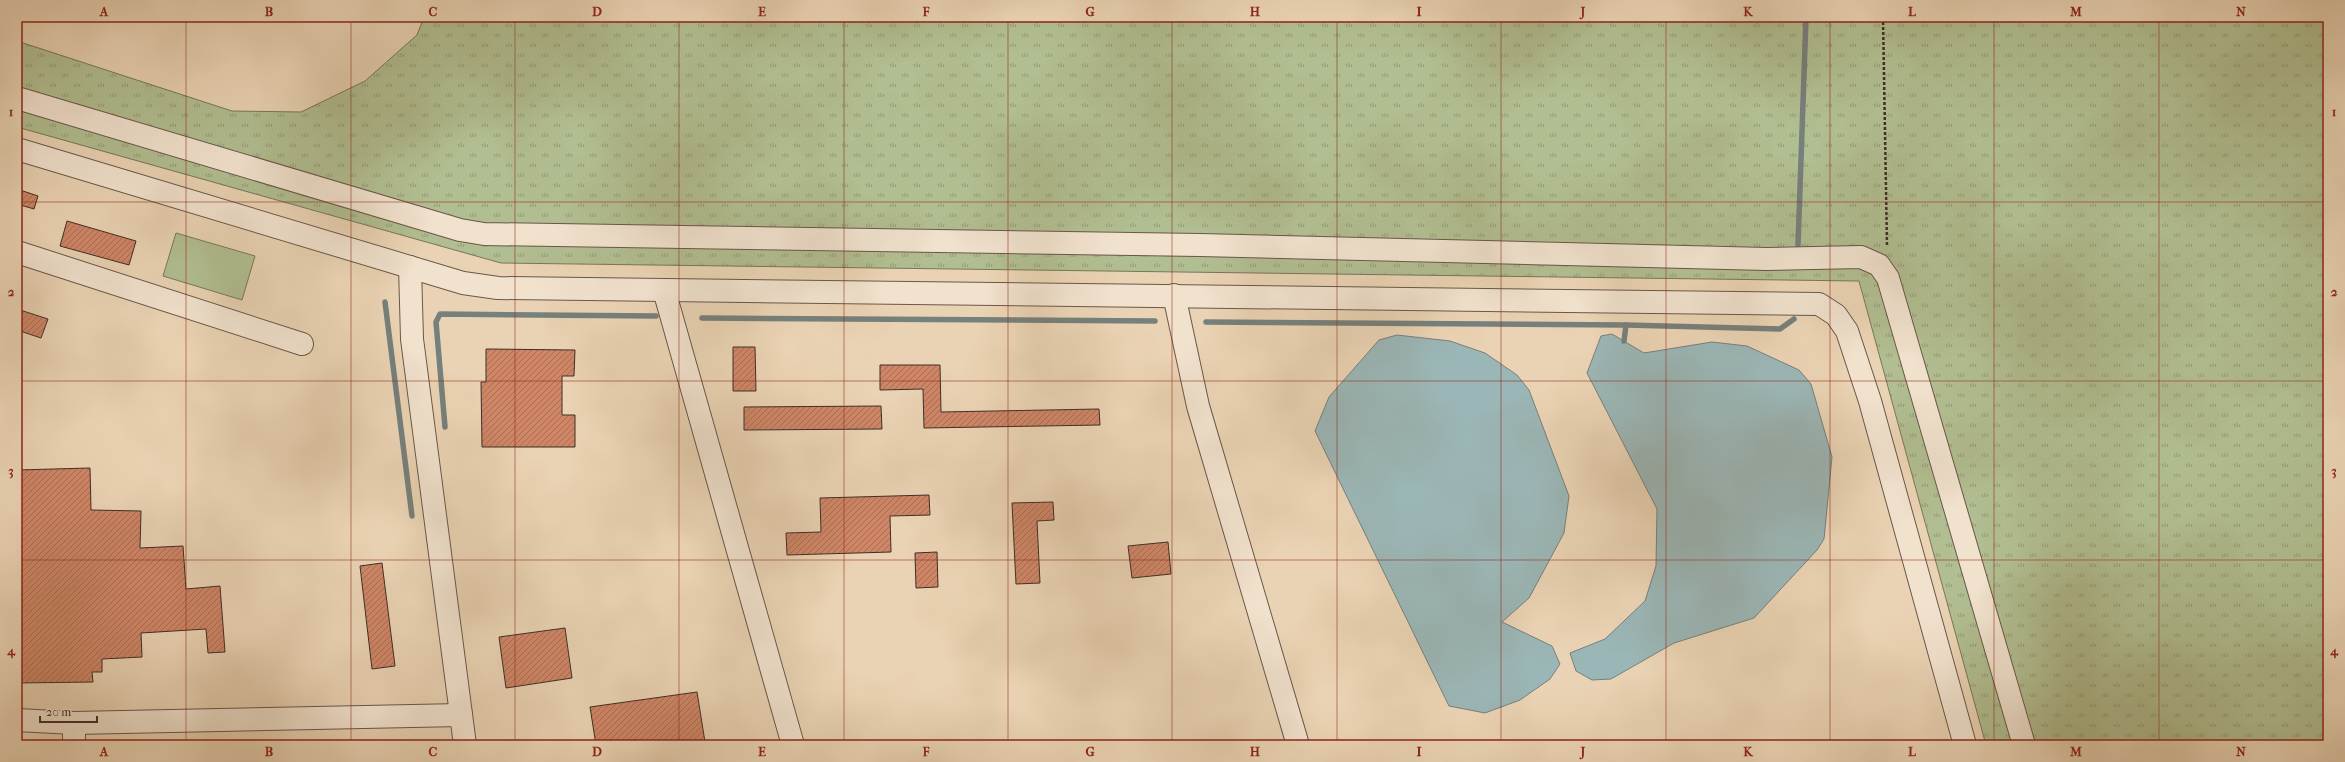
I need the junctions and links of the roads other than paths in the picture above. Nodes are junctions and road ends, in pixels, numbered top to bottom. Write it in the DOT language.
graph roads {
  1 [pos="17,98"];
  2 [pos="17,149"];
  3 [pos="17,252"];
  4 [pos="410,267"];
  5 [pos="664,290"];
  6 [pos="1174,295"];
  7 [pos="302,344"];
  8 [pos="461,715"];
  9 [pos="17,720"];
  10 [pos="74,723"];
  11 [pos="74,745"];
  12 [pos="466,745"];
  13 [pos="793,745"];
  14 [pos="1298,745"];
  15 [pos="1966,745"];
  16 [pos="2024,745"];
  1 -- 16 [label="lane"];
  2 -- 4 [label="lane"];
  3 -- 7 [label="lane"];
  4 -- 5 [label="lane"];
  4 -- 8 [label="lane"];
  5 -- 6 [label="lane"];
  5 -- 13 [label="lane"];
  6 -- 14 [label="lane"];
  6 -- 15 [label="lane"];
  8 -- 10 [label="lane"];
  8 -- 12 [label="lane"];
  9 -- 10 [label="lane"];
  10 -- 11 [label="lane"];
}
